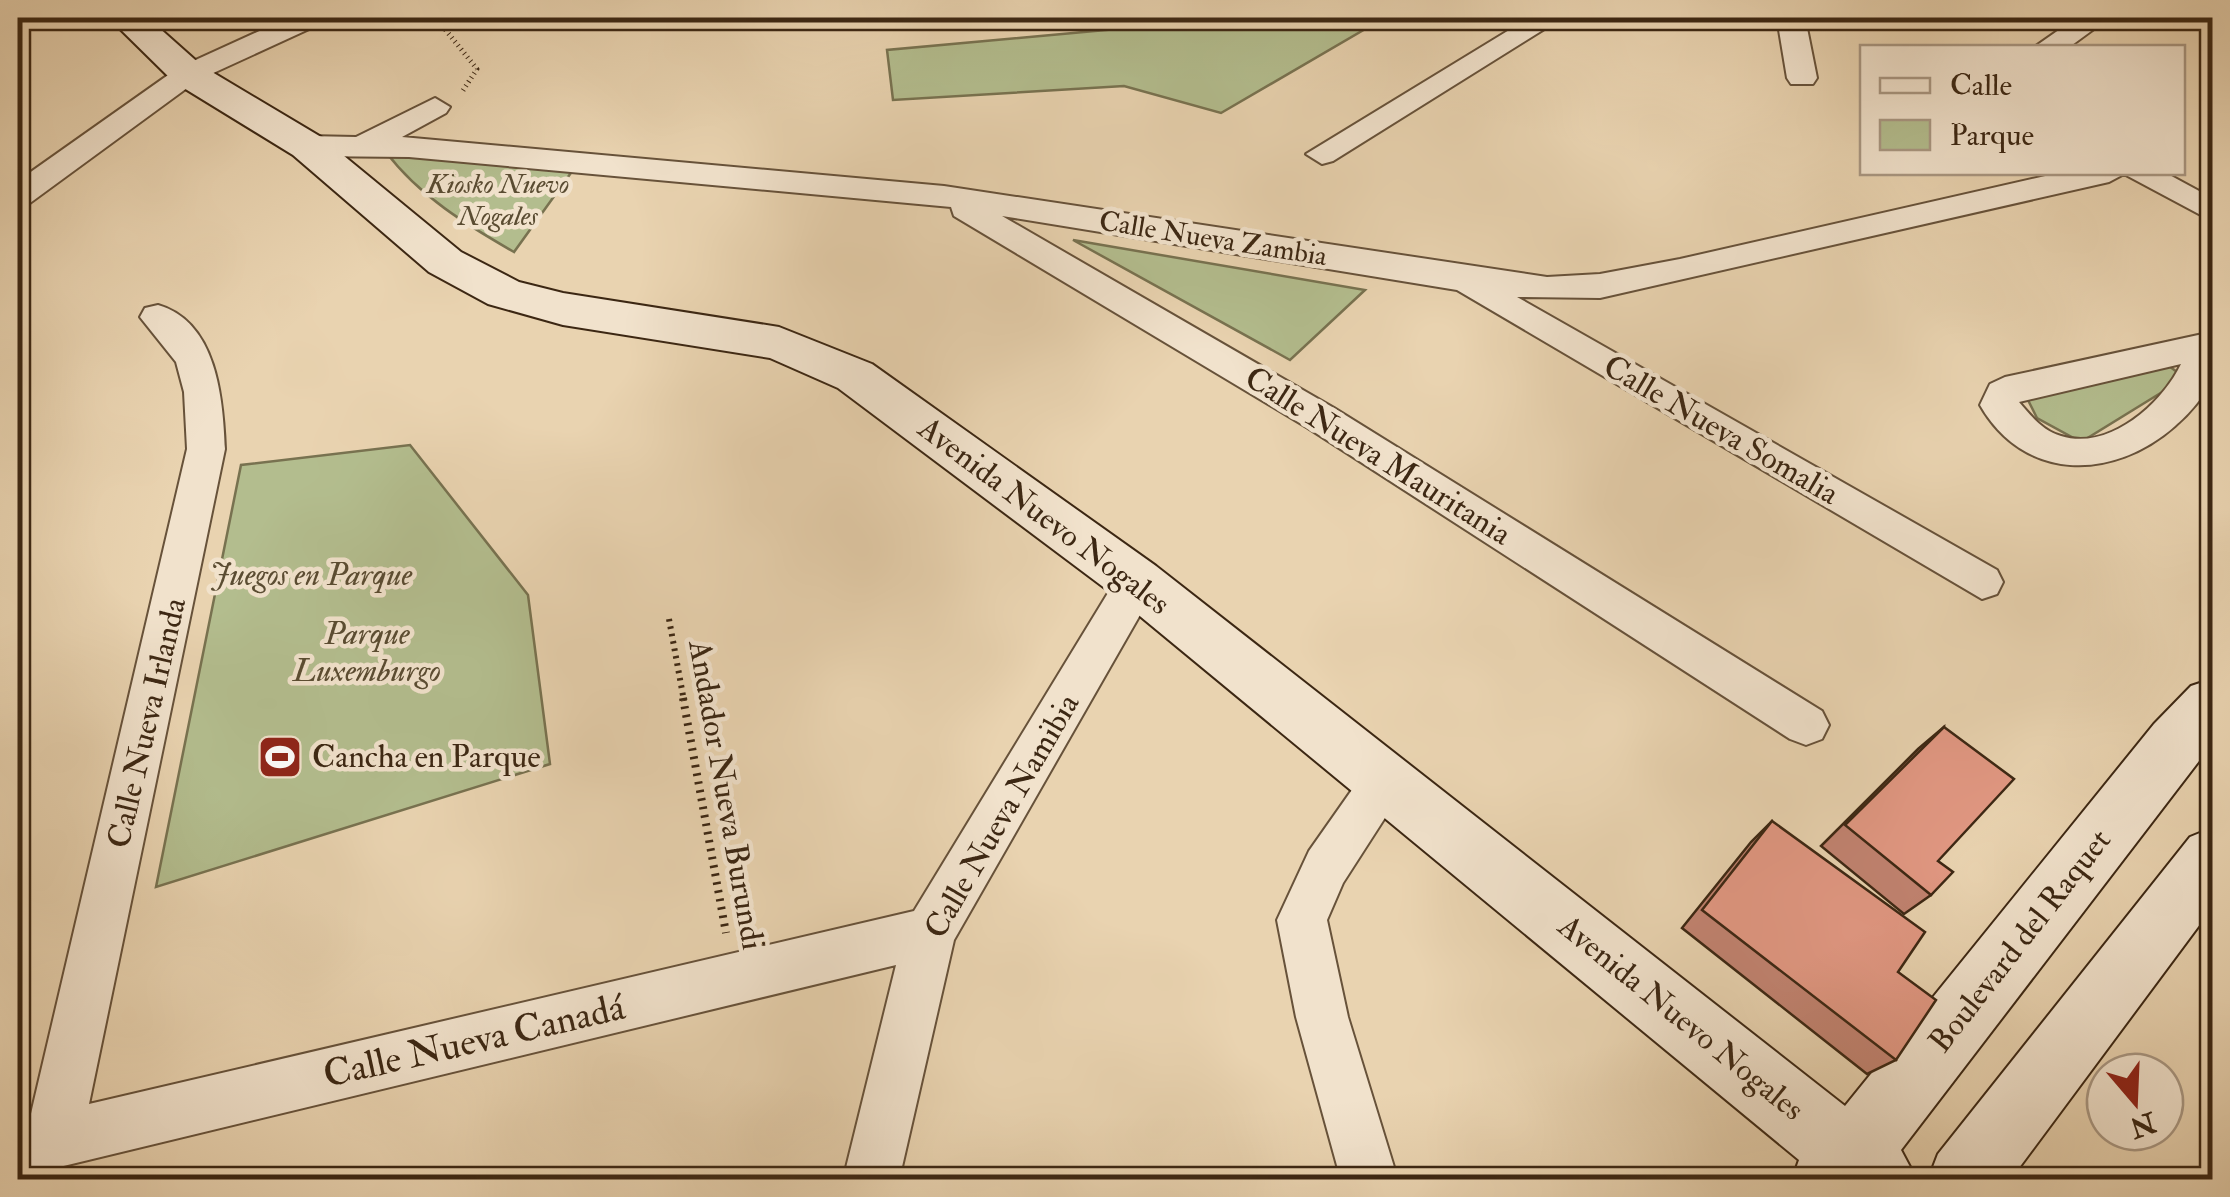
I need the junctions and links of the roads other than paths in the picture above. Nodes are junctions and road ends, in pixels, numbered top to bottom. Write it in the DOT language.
graph roads {
  1 [pos="127,18"];
  2 [pos="310,18"];
  3 [pos="1548,18"];
  4 [pos="1790,18"];
  5 [pos="2094,18"];
  6 [pos="2052,45"];
  7 [pos="188,74"];
  8 [pos="1802,78"];
  9 [pos="435,108"];
  10 [pos="365,145"];
  11 [pos="307,146"];
  12 [pos="1322,154"];
  13 [pos="2096,175"];
  14 [pos="2144,175"];
  15 [pos="18,196"];
  16 [pos="944,196"];
  17 [pos="2212,211"];
  18 [pos="1459,279"];
  19 [pos="158,317"];
  20 [pos="2209,348"];
  21 [pos="1138,582"];
  22 [pos="1982,582"];
  23 [pos="2212,704"];
  24 [pos="1806,725"];
  25 [pos="1385,782"];
  26 [pos="2203,889"];
  27 [pos="930,932"];
  28 [pos="35,1145"];
  29 [pos="1854,1171"];
  30 [pos="871,1180"];
  31 [pos="1370,1180"];
  32 [pos="1964,1180"];
  1 -- 7 [label="street, Avenida Nuevo Nogales"];
  2 -- 7 [label="street"];
  3 -- 12 [label="street"];
  4 -- 8 [label="street"];
  5 -- 6 [label="street"];
  7 -- 11 [label="street, Avenida Nuevo Nogales"];
  7 -- 15 [label="street"];
  9 -- 10 [label="street"];
  10 -- 11 [label="street, Calle Nueva Zambia"];
  10 -- 16 [label="street, Calle Nueva Zambia"];
  11 -- 21 [label="street, Avenida Nuevo Nogales"];
  13 -- 18 [label="street, Calle Nueva Zambia"];
  14 -- 17 [label="street"];
  16 -- 18 [label="street, Calle Nueva Zambia"];
  16 -- 24 [label="street, Calle Nueva Mauritania"];
  18 -- 22 [label="street, Calle Nueva Somalia"];
  19 -- 28 [label="street, Calle Nueva Irlanda"];
  20 -- 20 [label="street"];
  21 -- 25 [label="street, Avenida Nuevo Nogales"];
  21 -- 27 [label="street, Calle Nueva Namibia"];
  23 -- 29 [label="street, Boulevard del Raquet"];
  25 -- 29 [label="street, Avenida Nuevo Nogales"];
  25 -- 31 [label="street"];
  26 -- 32 [label="street"];
  27 -- 28 [label="street, Calle Nueva Canadá"];
  27 -- 30 [label="street, Calle Nueva Namibia"];
}
